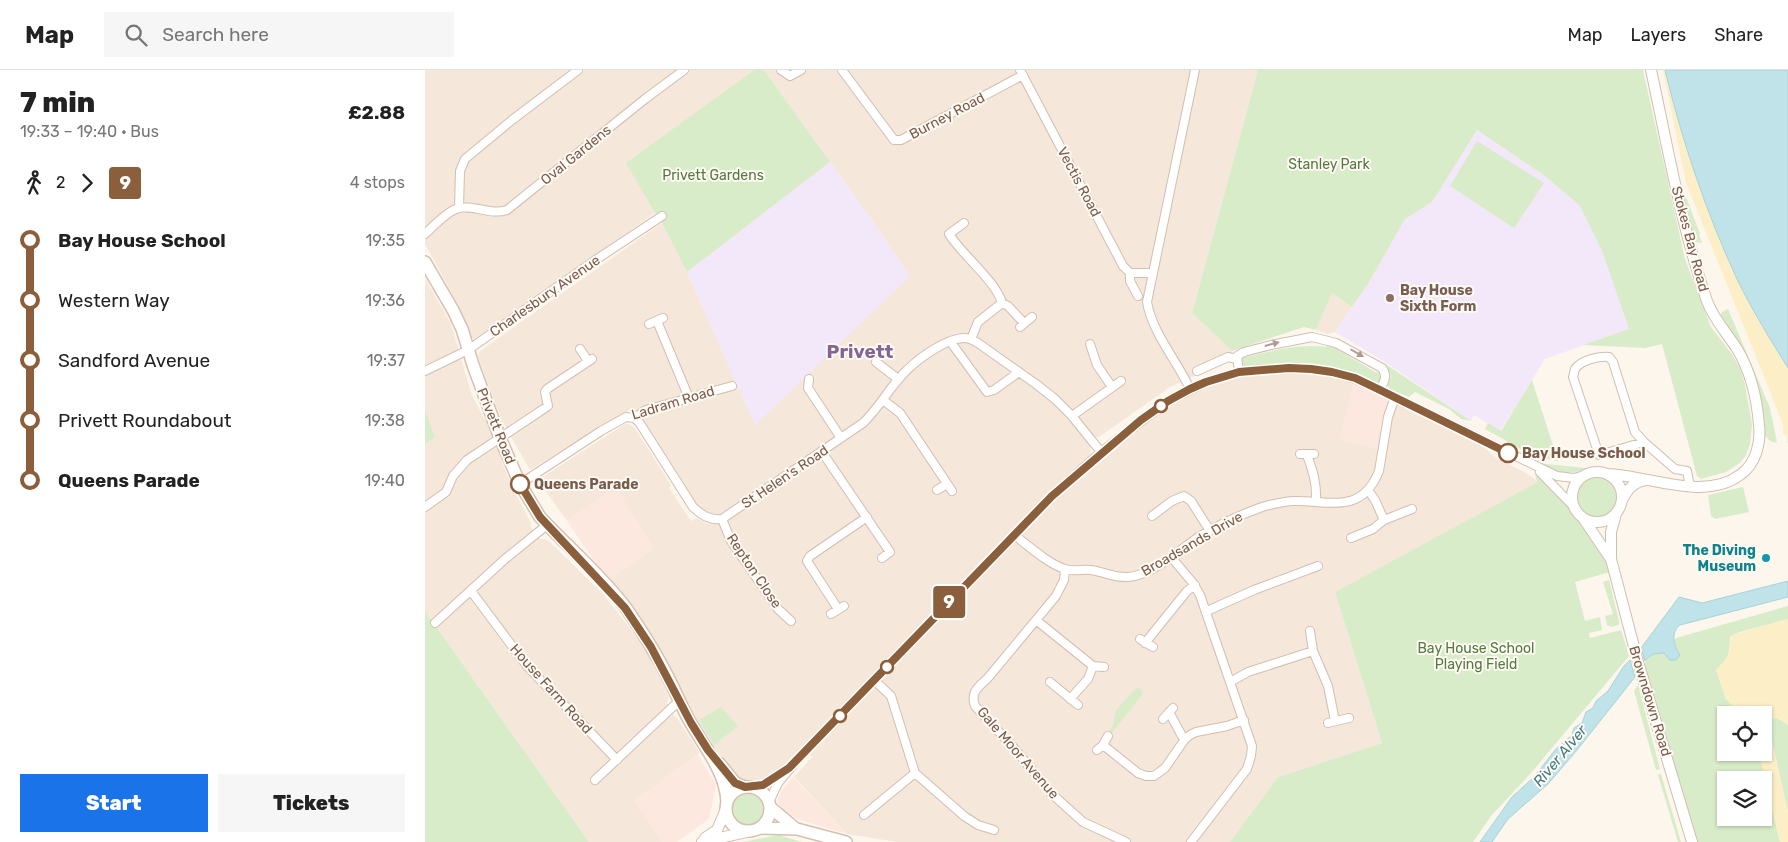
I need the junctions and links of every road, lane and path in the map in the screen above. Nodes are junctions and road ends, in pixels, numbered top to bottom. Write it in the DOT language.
graph roads {
  1 [pos="578,70"];
  2 [pos="684,70"];
  3 [pos="781,70"];
  4 [pos="801,70"];
  5 [pos="842,70"];
  6 [pos="1195,70"];
  7 [pos="1651,70"];
  8 [pos="1022,73"];
  9 [pos="459,208"];
  10 [pos="661,216"];
  11 [pos="964,223"];
  12 [pos="425,234"];
  13 [pos="425,262"];
  14 [pos="1130,273"];
  15 [pos="1153,273"];
  16 [pos="1138,296"];
  17 [pos="1002,303"];
  18 [pos="1032,318"];
  19 [pos="656,321"];
  20 [pos="971,339"];
  21 [pos="950,340"];
  22 [pos="1090,344"];
  23 [pos="469,350"];
  24 [pos="580,350"];
  25 [pos="1237,359"];
  26 [pos="876,362"];
  27 [pos="425,371"];
  28 [pos="1197,371"];
  29 [pos="1019,372"];
  30 [pos="1239,372"];
  31 [pos="809,379"];
  32 [pos="898,379"];
  33 [pos="1121,381"];
  34 [pos="727,385"];
  35 [pos="1112,387"];
  36 [pos="1190,389"];
  37 [pos="1380,390"];
  38 [pos="1395,397"];
  39 [pos="689,398"];
  40 [pos="883,400"];
  41 [pos="1072,416"];
  42 [pos="633,418"];
  43 [pos="500,438"];
  44 [pos="841,438"];
  45 [pos="1643,442"];
  46 [pos="822,452"];
  47 [pos="1101,452"];
  48 [pos="1307,454"];
  49 [pos="1535,467"];
  50 [pos="1607,474"];
  51 [pos="1585,475"];
  52 [pos="1647,480"];
  53 [pos="520,484"];
  54 [pos="1690,487"];
  55 [pos="937,490"];
  56 [pos="1368,490"];
  57 [pos="1622,500"];
  58 [pos="1316,502"];
  59 [pos="425,507"];
  60 [pos="1574,507"];
  61 [pos="1412,509"];
  62 [pos="1616,514"];
  63 [pos="867,517"];
  64 [pos="1151,517"];
  65 [pos="1583,518"];
  66 [pos="722,519"];
  67 [pos="1384,520"];
  68 [pos="547,525"];
  69 [pos="1210,530"];
  70 [pos="1015,535"];
  71 [pos="1351,538"];
  72 [pos="1171,557"];
  73 [pos="882,558"];
  74 [pos="1611,559"];
  75 [pos="1319,566"];
  76 [pos="1065,570"];
  77 [pos="1195,585"];
  78 [pos="471,591"];
  79 [pos="838,610"];
  80 [pos="1207,611"];
  81 [pos="791,620"];
  82 [pos="1036,620"];
  83 [pos="435,623"];
  84 [pos="1310,631"];
  85 [pos="1146,643"];
  86 [pos="1313,651"];
  87 [pos="1093,666"];
  88 [pos="1104,667"];
  89 [pos="874,680"];
  90 [pos="1050,682"];
  91 [pos="1230,682"];
  92 [pos="1070,698"];
  93 [pos="679,701"];
  94 [pos="1078,705"];
  95 [pos="1349,718"];
  96 [pos="1163,719"];
  97 [pos="1244,720"];
  98 [pos="1108,736"];
  99 [pos="1185,739"];
  100 [pos="708,750"];
  101 [pos="617,760"];
  102 [pos="789,768"];
  103 [pos="915,773"];
  104 [pos="595,780"];
  105 [pos="749,787"];
  106 [pos="727,805"];
  107 [pos="769,805"];
  108 [pos="864,815"];
  109 [pos="755,829"];
  110 [pos="797,829"];
  111 [pos="994,830"];
  112 [pos="697,842"];
  113 [pos="702,842"];
  114 [pos="846,842"];
  115 [pos="1126,842"];
  116 [pos="1191,842"];
  117 [pos="1692,842"];
  1 -- 9 [label="street"];
  2 -- 9 [label="street, Oval Gardens"];
  3 -- 4 [label="street"];
  5 -- 8 [label="street, Burney Road"];
  6 -- 15 [label="street"];
  7 -- 54 [label="street, Stokes Bay Road"];
  8 -- 14 [label="street, Vectis Road"];
  9 -- 12 [label="street"];
  10 -- 23 [label="street, Charlesbury Avenue"];
  11 -- 17 [label="street"];
  13 -- 23 [label="main road, Privett Road"];
  14 -- 15 [label="street"];
  14 -- 16 [label="street, Vectis Road"];
  15 -- 36 [label="street"];
  17 -- 18 [label="street"];
  17 -- 20 [label="street"];
  19 -- 39 [label="street"];
  20 -- 21 [label="street"];
  20 -- 29 [label="street"];
  21 -- 29 [label="street"];
  21 -- 32 [label="street, St Helen's Road"];
  22 -- 35 [label="street"];
  23 -- 27 [label="street, Charlesbury Avenue"];
  23 -- 43 [label="main road, Privett Road"];
  24 -- 43 [label="street"];
  25 -- 28 [label="street"];
  25 -- 30 [label="street"];
  25 -- 37 [label="street, one-way"];
  26 -- 32 [label="street"];
  29 -- 41 [label="street"];
  30 -- 36 [label="street"];
  30 -- 37 [label="street"];
  31 -- 44 [label="street"];
  32 -- 40 [label="street, St Helen's Road"];
  33 -- 35 [label="street"];
  34 -- 39 [label="street, Ladram Road"];
  35 -- 41 [label="street"];
  36 -- 47 [label="street"];
  37 -- 38 [label="street"];
  38 -- 49 [label="street"];
  38 -- 56 [label="street"];
  39 -- 42 [label="street, Ladram Road"];
  40 -- 44 [label="street, St Helen's Road"];
  40 -- 55 [label="street"];
  41 -- 47 [label="street"];
  42 -- 53 [label="street, Ladram Road"];
  42 -- 66 [label="street"];
  43 -- 53 [label="main road, Privett Road"];
  43 -- 59 [label="street"];
  44 -- 46 [label="street, St Helen's Road"];
  45 -- 45 [label="street"];
  45 -- 54 [label="street"];
  46 -- 63 [label="street"];
  46 -- 66 [label="street, St Helen's Road"];
  47 -- 70 [label="street"];
  48 -- 58 [label="street"];
  49 -- 51 [label="street"];
  49 -- 60 [label="street"];
  50 -- 51 [label="street, Stokes Bay Road"];
  50 -- 52 [label="street, Stokes Bay Road"];
  50 -- 57 [label="street"];
  51 -- 60 [label="street"];
  52 -- 54 [label="street, Stokes Bay Road"];
  52 -- 57 [label="street"];
  53 -- 68 [label="main road, Privett Road"];
  56 -- 58 [label="street, Broadsands Drive"];
  56 -- 67 [label="street"];
  57 -- 62 [label="street"];
  58 -- 69 [label="street, Broadsands Drive"];
  60 -- 65 [label="street"];
  61 -- 67 [label="street"];
  62 -- 65 [label="street"];
  62 -- 74 [label="street, Browndown Road"];
  63 -- 73 [label="street"];
  63 -- 79 [label="street"];
  64 -- 69 [label="street"];
  65 -- 74 [label="street, Browndown Road"];
  66 -- 81 [label="street, Repton Close"];
  67 -- 71 [label="street"];
  68 -- 78 [label="street"];
  68 -- 93 [label="main road, Privett Road"];
  69 -- 72 [label="street, Broadsands Drive"];
  70 -- 76 [label="street"];
  70 -- 89 [label="street"];
  72 -- 76 [label="street, Broadsands Drive"];
  72 -- 77 [label="street"];
  74 -- 117 [label="street, Browndown Road"];
  75 -- 80 [label="street"];
  76 -- 82 [label="street, Gale Moor Avenue"];
  77 -- 80 [label="street"];
  77 -- 85 [label="street"];
  78 -- 83 [label="street"];
  78 -- 101 [label="street, House Farm Road"];
  80 -- 91 [label="street"];
  82 -- 87 [label="street"];
  82 -- 115 [label="street, Gale Moor Avenue"];
  84 -- 86 [label="street"];
  86 -- 91 [label="street"];
  86 -- 95 [label="street"];
  87 -- 88 [label="street"];
  87 -- 92 [label="street"];
  89 -- 102 [label="street"];
  89 -- 103 [label="street"];
  90 -- 92 [label="street"];
  91 -- 97 [label="street"];
  92 -- 94 [label="street"];
  93 -- 100 [label="main road, Privett Road"];
  93 -- 101 [label="street"];
  96 -- 99 [label="street"];
  97 -- 99 [label="street"];
  97 -- 116 [label="street"];
  98 -- 99 [label="street"];
  100 -- 105 [label="main road, Privett Road"];
  100 -- 106 [label="main road, Privett Road"];
  101 -- 104 [label="street"];
  102 -- 105 [label="street"];
  102 -- 107 [label="street"];
  103 -- 108 [label="street"];
  103 -- 111 [label="street"];
  105 -- 106 [label="main road"];
  105 -- 107 [label="main road"];
  106 -- 109 [label="main road"];
  106 -- 112 [label="street"];
  107 -- 109 [label="main road"];
  107 -- 110 [label="main road"];
  109 -- 110 [label="main road"];
  109 -- 113 [label="street"];
  110 -- 114 [label="main road"];
}
